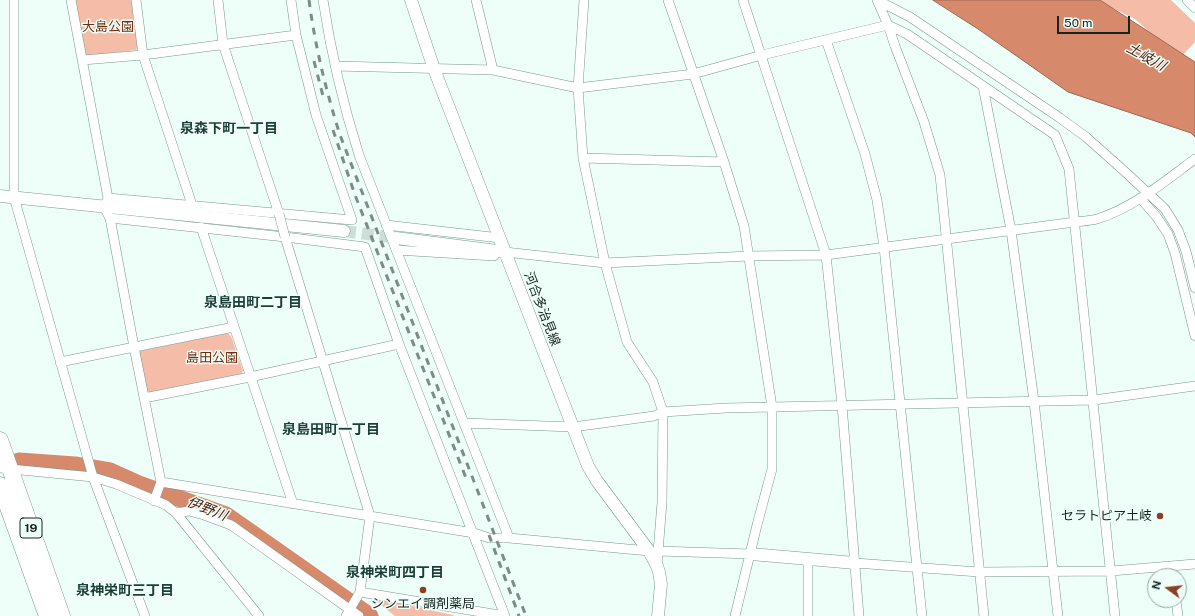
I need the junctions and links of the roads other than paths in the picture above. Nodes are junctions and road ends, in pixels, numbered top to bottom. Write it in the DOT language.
graph roads {
  1 [pos="14,0"];
  2 [pos="71,0"];
  3 [pos="136,0"];
  4 [pos="218,0"];
  5 [pos="291,0"];
  6 [pos="323,0"];
  7 [pos="411,0"];
  8 [pos="476,0"];
  9 [pos="584,0"];
  10 [pos="668,0"];
  11 [pos="743,0"];
  12 [pos="1187,0"];
  13 [pos="1195,8"];
  14 [pos="888,25"];
  15 [pos="296,35"];
  16 [pos="826,40"];
  17 [pos="223,44"];
  18 [pos="142,55"];
  19 [pos="762,55"];
  20 [pos="83,60"];
  21 [pos="335,66"];
  22 [pos="434,69"];
  23 [pos="493,70"];
  24 [pos="693,74"];
  25 [pos="983,86"];
  26 [pos="578,88"];
  27 [pos="583,158"];
  28 [pos="1195,159"];
  29 [pos="724,162"];
  30 [pos="1151,190"];
  31 [pos="0,196"];
  32 [pos="14,197"];
  33 [pos="1140,198"];
  34 [pos="106,202"];
  35 [pos="192,206"];
  36 [pos="278,214"];
  37 [pos="110,218"];
  38 [pos="1075,222"];
  39 [pos="386,225"];
  40 [pos="201,228"];
  41 [pos="1011,230"];
  42 [pos="344,231"];
  43 [pos="285,237"];
  44 [pos="396,238"];
  45 [pos="500,238"];
  46 [pos="946,238"];
  47 [pos="884,247"];
  48 [pos="396,250"];
  49 [pos="506,254"];
  50 [pos="826,255"];
  51 [pos="748,256"];
  52 [pos="605,264"];
  53 [pos="1195,288"];
  54 [pos="234,327"];
  55 [pos="1195,336"];
  56 [pos="399,344"];
  57 [pos="134,347"];
  58 [pos="322,360"];
  59 [pos="60,362"];
  60 [pos="250,377"];
  61 [pos="1195,386"];
  62 [pos="144,398"];
  63 [pos="1094,400"];
  64 [pos="1034,401"];
  65 [pos="963,402"];
  66 [pos="900,404"];
  67 [pos="842,405"];
  68 [pos="772,407"];
  69 [pos="663,412"];
  70 [pos="464,423"];
  71 [pos="573,427"];
  72 [pos="0,440"];
  73 [pos="5,469"];
  74 [pos="93,477"];
  75 [pos="162,482"];
  76 [pos="0,485"];
  77 [pos="154,501"];
  78 [pos="293,504"];
  79 [pos="176,513"];
  80 [pos="370,516"];
  81 [pos="474,533"];
  82 [pos="509,538"];
  83 [pos="653,551"];
  84 [pos="751,554"];
  85 [pos="808,559"];
  86 [pos="855,563"];
  87 [pos="1195,564"];
  88 [pos="1172,566"];
  89 [pos="917,568"];
  90 [pos="1111,571"];
  91 [pos="979,572"];
  92 [pos="1052,572"];
  93 [pos="360,592"];
  94 [pos="348,613"];
  95 [pos="47,616"];
  96 [pos="62,616"];
  97 [pos="145,616"];
  98 [pos="259,616"];
  99 [pos="359,616"];
  100 [pos="505,616"];
  101 [pos="658,616"];
  102 [pos="736,616"];
  103 [pos="808,616"];
  104 [pos="859,616"];
  105 [pos="922,616"];
  106 [pos="984,616"];
  107 [pos="1058,616"];
  108 [pos="1115,616"];
  1 -- 32 [label="street"];
  2 -- 20 [label="street"];
  3 -- 18 [label="street"];
  4 -- 17 [label="street"];
  5 -- 15 [label="street"];
  6 -- 21 [label="street"];
  7 -- 22 [label="main road, 河合多治見線"];
  8 -- 23 [label="street"];
  9 -- 26 [label="street"];
  10 -- 24 [label="street"];
  11 -- 19 [label="street"];
  12 -- 13 [label="street"];
  14 -- 16 [label="street"];
  14 -- 25 [label="street"];
  14 -- 30 [label="street"];
  14 -- 46 [label="street"];
  15 -- 17 [label="street"];
  15 -- 36 [label="street"];
  16 -- 19 [label="street"];
  16 -- 47 [label="street"];
  17 -- 18 [label="street"];
  17 -- 36 [label="street"];
  18 -- 20 [label="street"];
  18 -- 35 [label="street"];
  19 -- 24 [label="street"];
  19 -- 50 [label="street"];
  20 -- 34 [label="street"];
  21 -- 22 [label="street"];
  21 -- 39 [label="street"];
  22 -- 23 [label="street"];
  22 -- 45 [label="main road, 河合多治見線"];
  23 -- 26 [label="street"];
  24 -- 26 [label="street"];
  24 -- 29 [label="street"];
  25 -- 38 [label="street"];
  25 -- 41 [label="street"];
  26 -- 27 [label="street"];
  27 -- 29 [label="street"];
  27 -- 52 [label="street"];
  28 -- 30 [label="street"];
  29 -- 51 [label="street"];
  30 -- 33 [label="street"];
  30 -- 53 [label="street"];
  31 -- 32 [label="main road"];
  32 -- 34 [label="main road"];
  32 -- 59 [label="street"];
  33 -- 38 [label="street"];
  33 -- 55 [label="street"];
  34 -- 35 [label="street"];
  34 -- 37 [label="street"];
  34 -- 42 [label="main road"];
  35 -- 36 [label="street"];
  36 -- 43 [label="street, bridge"];
  37 -- 40 [label="street"];
  37 -- 57 [label="street"];
  38 -- 41 [label="street"];
  38 -- 63 [label="street"];
  39 -- 45 [label="street"];
  39 -- 48 [label="street"];
  40 -- 43 [label="street"];
  40 -- 54 [label="street"];
  41 -- 46 [label="street"];
  41 -- 64 [label="street"];
  43 -- 56 [label="street"];
  43 -- 58 [label="street"];
  44 -- 49 [label="main road"];
  45 -- 49 [label="main road, 河合多治見線"];
  46 -- 47 [label="street"];
  46 -- 65 [label="street"];
  47 -- 50 [label="street"];
  47 -- 66 [label="street"];
  48 -- 49 [label="street"];
  48 -- 70 [label="street"];
  49 -- 52 [label="street"];
  49 -- 71 [label="main road, 河合多治見線"];
  50 -- 51 [label="street"];
  50 -- 67 [label="street"];
  51 -- 52 [label="street"];
  51 -- 68 [label="street"];
  52 -- 69 [label="street"];
  54 -- 57 [label="street"];
  54 -- 60 [label="street"];
  56 -- 58 [label="street"];
  56 -- 81 [label="street"];
  57 -- 59 [label="street"];
  57 -- 62 [label="street"];
  58 -- 60 [label="street"];
  58 -- 80 [label="street"];
  59 -- 74 [label="street"];
  60 -- 62 [label="street"];
  60 -- 78 [label="street"];
  61 -- 63 [label="street"];
  62 -- 75 [label="street"];
  63 -- 64 [label="street"];
  63 -- 90 [label="street"];
  64 -- 65 [label="street"];
  64 -- 92 [label="street"];
  65 -- 66 [label="street"];
  65 -- 91 [label="street"];
  66 -- 67 [label="street"];
  66 -- 89 [label="street"];
  67 -- 68 [label="street"];
  67 -- 86 [label="street"];
  68 -- 69 [label="street"];
  68 -- 84 [label="street"];
  69 -- 71 [label="street"];
  69 -- 83 [label="street"];
  70 -- 71 [label="street"];
  70 -- 82 [label="street"];
  71 -- 83 [label="main road, 河合多治見線"];
  72 -- 73 [label="highway, 19"];
  73 -- 74 [label="street"];
  73 -- 96 [label="highway, 19"];
  74 -- 77 [label="street"];
  74 -- 97 [label="street"];
  75 -- 77 [label="street"];
  75 -- 78 [label="street"];
  76 -- 95 [label="highway, 19"];
  77 -- 79 [label="street"];
  78 -- 80 [label="street"];
  79 -- 94 [label="street"];
  79 -- 98 [label="street"];
  80 -- 81 [label="street"];
  80 -- 93 [label="street"];
  81 -- 82 [label="street"];
  81 -- 100 [label="street"];
  82 -- 83 [label="street"];
  83 -- 84 [label="street"];
  83 -- 101 [label="main road, 河合多治見線"];
  84 -- 85 [label="main road"];
  84 -- 102 [label="street"];
  85 -- 86 [label="main road"];
  85 -- 103 [label="street"];
  86 -- 89 [label="street"];
  86 -- 104 [label="street"];
  87 -- 88 [label="street"];
  88 -- 90 [label="street"];
  89 -- 91 [label="street"];
  89 -- 105 [label="street"];
  90 -- 92 [label="street"];
  90 -- 108 [label="street"];
  91 -- 92 [label="street"];
  91 -- 106 [label="street"];
  92 -- 107 [label="street"];
  93 -- 94 [label="street"];
  93 -- 100 [label="street"];
  94 -- 99 [label="street"];
}
